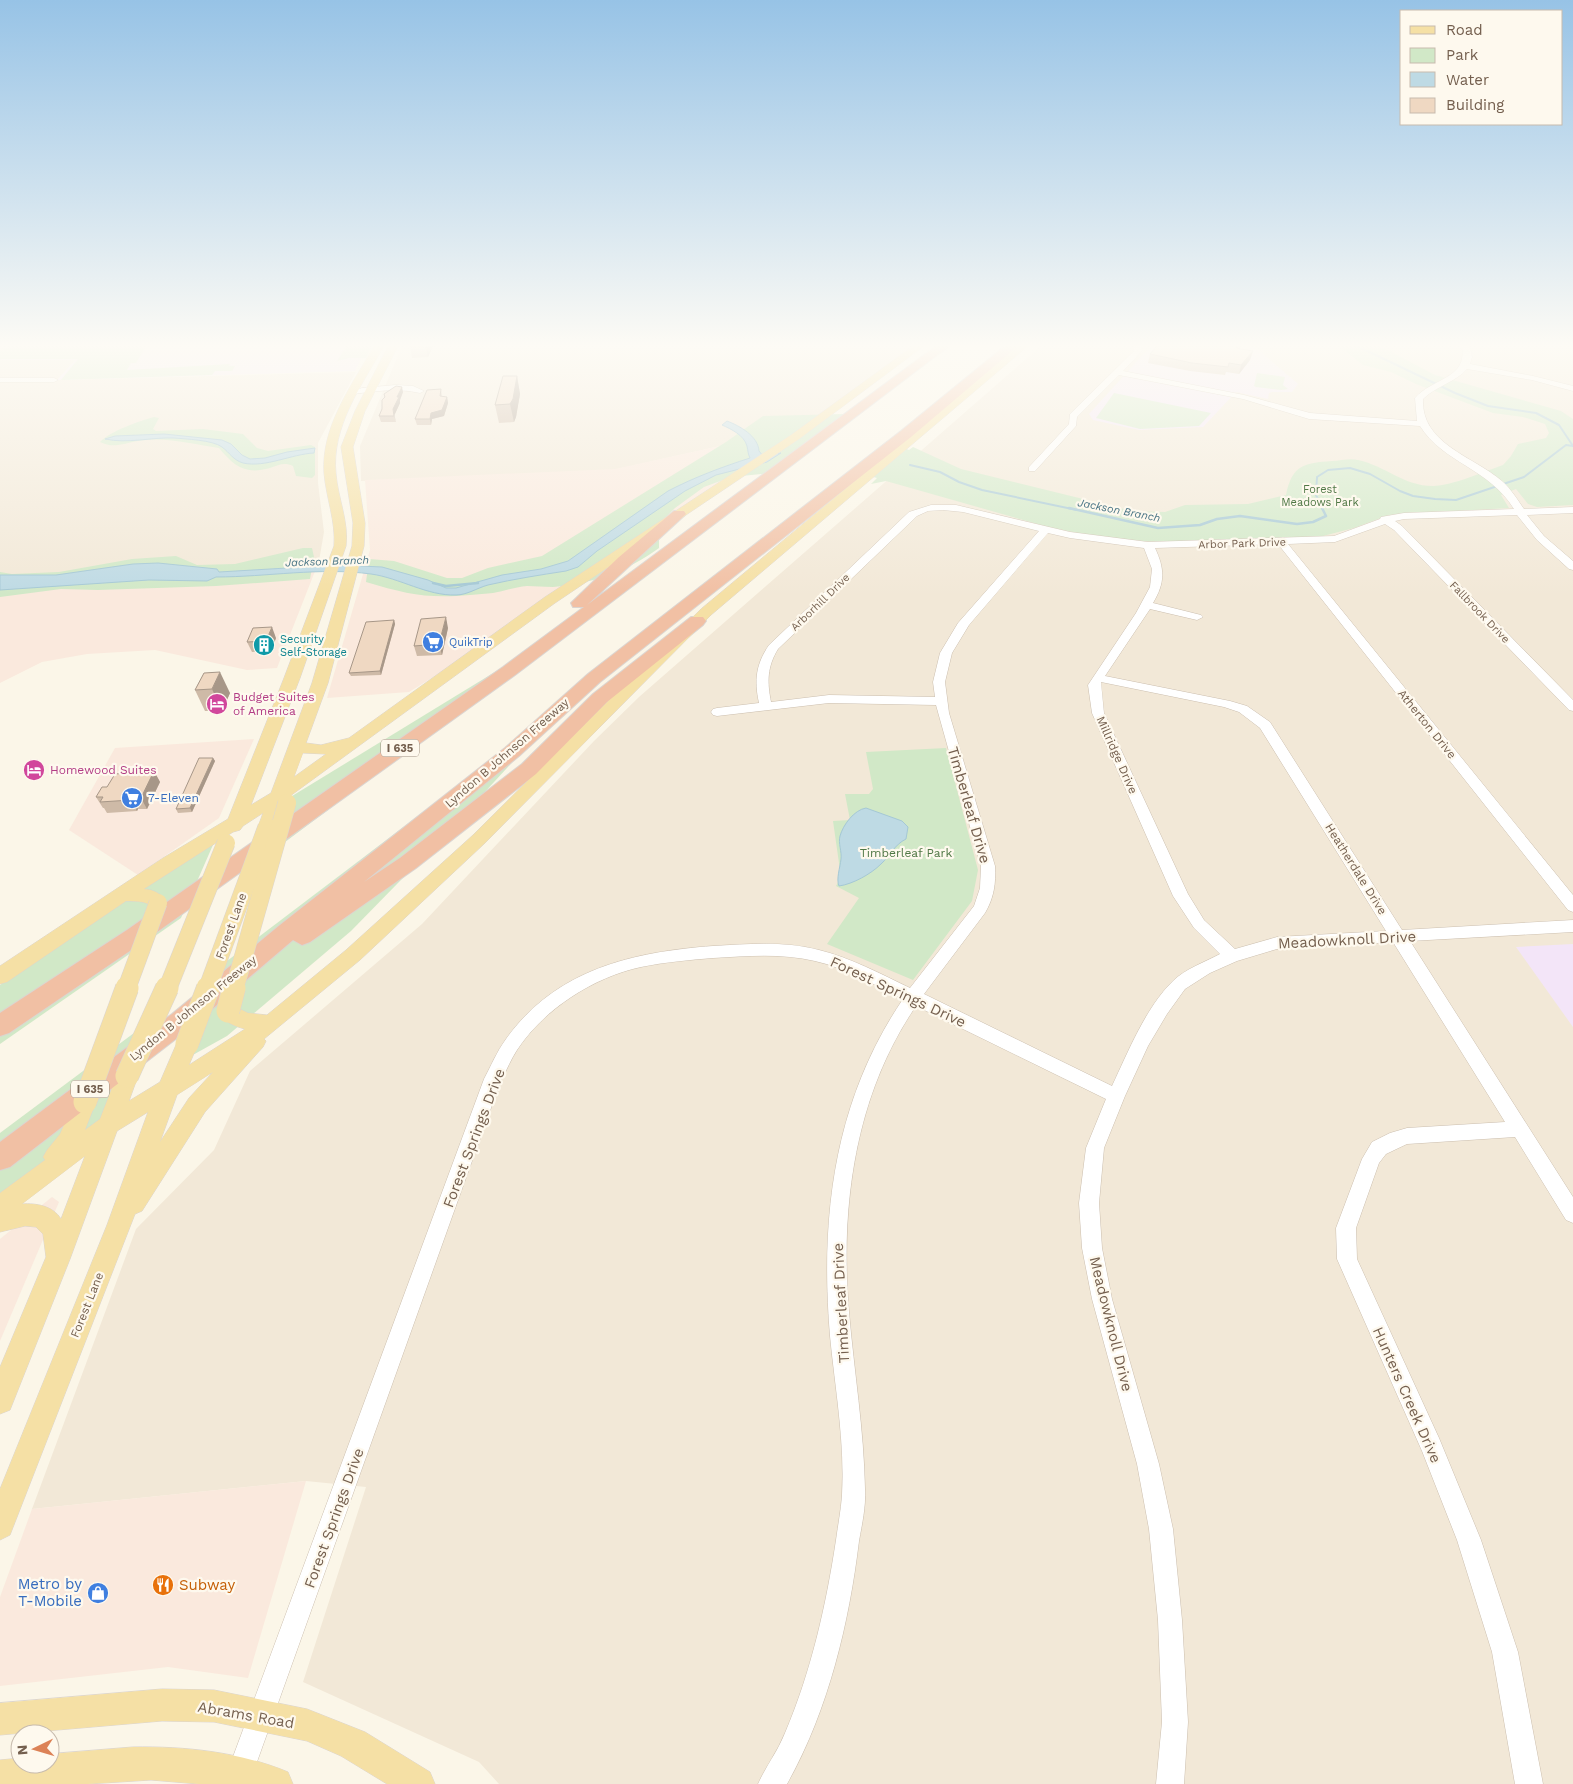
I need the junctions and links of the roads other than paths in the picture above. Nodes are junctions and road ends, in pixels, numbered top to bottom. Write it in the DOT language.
graph roads {
  1 [pos="337,429"];
  2 [pos="353,429"];
  3 [pos="806,429"];
  4 [pos="831,429"];
  5 [pos="912,429"];
  6 [pos="924,429"];
  7 [pos="1068,429"];
  8 [pos="1426,429"];
  9 [pos="795,437"];
  10 [pos="1032,468"];
  11 [pos="351,479"];
  12 [pos="332,481"];
  13 [pos="1573,510"];
  14 [pos="1522,512"];
  15 [pos="679,514"];
  16 [pos="913,514"];
  17 [pos="1385,519"];
  18 [pos="1045,530"];
  19 [pos="1281,542"];
  20 [pos="1148,545"];
  21 [pos="1573,567"];
  22 [pos="350,578"];
  23 [pos="1146,605"];
  24 [pos="1197,617"];
  25 [pos="696,621"];
  26 [pos="509,671"];
  27 [pos="292,678"];
  28 [pos="1096,678"];
  29 [pos="941,701"];
  30 [pos="766,706"];
  31 [pos="1573,707"];
  32 [pos="717,712"];
  33 [pos="306,723"];
  34 [pos="372,730"];
  35 [pos="296,747"];
  36 [pos="321,766"];
  37 [pos="283,800"];
  38 [pos="236,823"];
  39 [pos="226,843"];
  40 [pos="122,894"];
  41 [pos="1573,906"];
  42 [pos="1573,926"];
  43 [pos="1398,937"];
  44 [pos="1232,956"];
  45 [pos="0,976"];
  46 [pos="912,996"];
  47 [pos="228,1011"];
  48 [pos="271,1023"];
  49 [pos="0,1026"];
  50 [pos="184,1033"];
  51 [pos="127,1076"];
  52 [pos="168,1088"];
  53 [pos="1116,1096"];
  54 [pos="107,1126"];
  55 [pos="1519,1129"];
  56 [pos="0,1158"];
  57 [pos="34,1181"];
  58 [pos="0,1207"];
  59 [pos="1573,1214"];
  60 [pos="0,1221"];
  61 [pos="119,1225"];
  62 [pos="58,1259"];
  63 [pos="0,1400"];
  64 [pos="0,1525"];
  65 [pos="262,1715"];
  66 [pos="0,1719"];
  67 [pos="240,1773"];
  68 [pos="0,1777"];
  69 [pos="276,1784"];
  70 [pos="418,1784"];
  71 [pos="772,1784"];
  72 [pos="1170,1784"];
  73 [pos="1529,1784"];
  1 -- 12 [label="main road"];
  2 -- 11 [label="main road, Forest Lane"];
  3 -- 9 [label="main road"];
  4 -- 26 [label="highway, I 635"];
  5 -- 50 [label="highway, Lyndon B Johnson Freeway / I 635"];
  6 -- 25 [label="main road"];
  7 -- 10 [label="street"];
  8 -- 14 [label="street"];
  9 -- 15 [label="main road"];
  11 -- 12 [label="main road"];
  11 -- 22 [label="main road, Forest Lane"];
  12 -- 27 [label="main road"];
  13 -- 14 [label="street, Arbor Park Drive"];
  14 -- 17 [label="street, Arbor Park Drive"];
  14 -- 21 [label="street"];
  15 -- 26 [label="highway"];
  15 -- 34 [label="main road"];
  16 -- 18 [label="street, Arbor Park Drive"];
  16 -- 30 [label="street, Arborhill Drive"];
  17 -- 19 [label="street, Arbor Park Drive"];
  17 -- 31 [label="street, Fallbrook Drive"];
  18 -- 20 [label="street, Arbor Park Drive"];
  18 -- 29 [label="street, Timberleaf Drive"];
  19 -- 20 [label="street, Arbor Park Drive"];
  19 -- 41 [label="street, Atherton Drive"];
  20 -- 23 [label="street"];
  22 -- 33 [label="main road, Forest Lane"];
  23 -- 24 [label="street"];
  23 -- 28 [label="street"];
  25 -- 48 [label="main road"];
  25 -- 50 [label="highway"];
  26 -- 49 [label="highway, I 635"];
  27 -- 33 [label="main road"];
  27 -- 38 [label="main road"];
  28 -- 43 [label="street, Heatherdale Drive"];
  28 -- 44 [label="street, Millridge Drive"];
  29 -- 30 [label="street"];
  29 -- 46 [label="street, Timberleaf Drive"];
  30 -- 32 [label="street"];
  33 -- 35 [label="main road, Forest Lane"];
  34 -- 35 [label="main road"];
  34 -- 36 [label="main road"];
  35 -- 37 [label="main road, Forest Lane"];
  36 -- 37 [label="main road"];
  37 -- 38 [label="main road"];
  37 -- 47 [label="main road, bridge"];
  37 -- 50 [label="main road, Forest Lane, bridge"];
  38 -- 39 [label="main road"];
  38 -- 40 [label="main road"];
  39 -- 51 [label="main road, bridge"];
  40 -- 45 [label="main road"];
  40 -- 57 [label="main road, bridge"];
  42 -- 43 [label="street, Meadowknoll Drive"];
  43 -- 44 [label="street, Meadowknoll Drive"];
  43 -- 55 [label="street, Heatherdale Drive"];
  44 -- 53 [label="street, Meadowknoll Drive"];
  46 -- 53 [label="street, Forest Springs Drive"];
  46 -- 65 [label="street, Forest Springs Drive"];
  46 -- 71 [label="street, Timberleaf Drive"];
  47 -- 48 [label="main road"];
  48 -- 52 [label="main road"];
  48 -- 61 [label="main road"];
  50 -- 52 [label="main road, Forest Lane"];
  50 -- 56 [label="highway, Lyndon B Johnson Freeway / I 635"];
  51 -- 54 [label="main road"];
  52 -- 54 [label="main road"];
  52 -- 61 [label="main road, Forest Lane"];
  53 -- 72 [label="street, Meadowknoll Drive"];
  54 -- 57 [label="main road"];
  54 -- 62 [label="main road"];
  55 -- 59 [label="street, Heatherdale Drive"];
  55 -- 73 [label="street, Hunters Creek Drive"];
  57 -- 58 [label="main road"];
  60 -- 62 [label="main road"];
  61 -- 64 [label="main road, Forest Lane"];
  62 -- 63 [label="main road"];
  65 -- 66 [label="main road, Abrams Road"];
  65 -- 67 [label="street, Forest Springs Drive"];
  65 -- 70 [label="main road, Abrams Road"];
  67 -- 68 [label="main road"];
  67 -- 69 [label="main road"];
}
